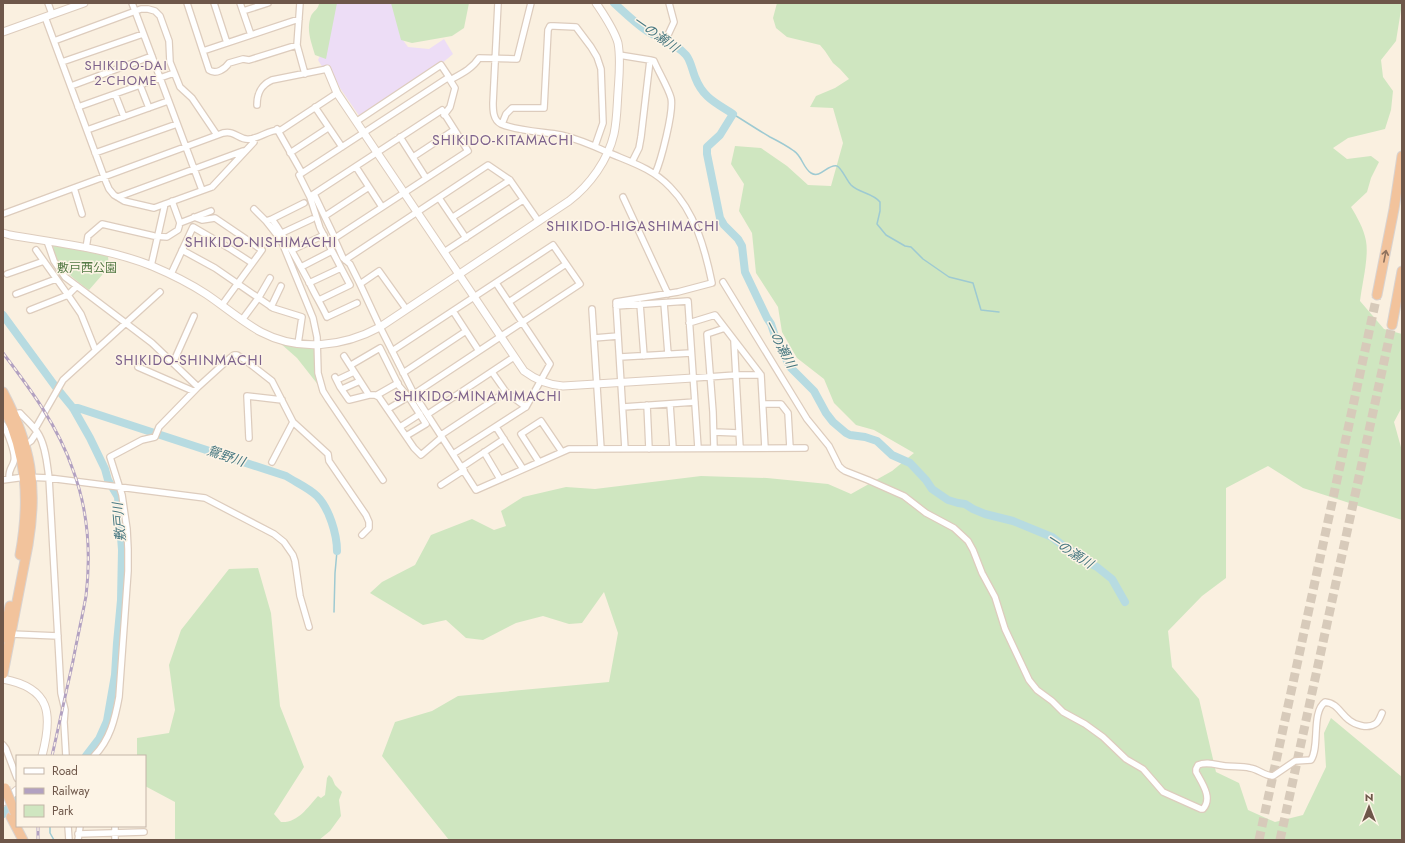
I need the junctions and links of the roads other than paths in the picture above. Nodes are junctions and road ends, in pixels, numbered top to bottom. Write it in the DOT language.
graph roads {
  1 [pos="48,3"];
  2 [pos="84,3"];
  3 [pos="132,3"];
  4 [pos="187,3"];
  5 [pos="214,3"];
  6 [pos="240,3"];
  7 [pos="268,3"];
  8 [pos="300,3"];
  9 [pos="498,3"];
  10 [pos="531,3"];
  11 [pos="596,3"];
  12 [pos="669,3"];
  13 [pos="67,6"];
  14 [pos="243,10"];
  15 [pos="135,11"];
  16 [pos="49,16"];
  17 [pos="299,19"];
  18 [pos="3,32"];
  19 [pos="143,34"];
  20 [pos="251,35"];
  21 [pos="667,37"];
  22 [pos="54,41"];
  23 [pos="227,43"];
  24 [pos="297,45"];
  25 [pos="203,51"];
  26 [pos="619,55"];
  27 [pos="152,56"];
  28 [pos="494,59"];
  29 [pos="650,60"];
  30 [pos="62,62"];
  31 [pos="327,69"];
  32 [pos="174,73"];
  33 [pos="305,74"];
  34 [pos="160,78"];
  35 [pos="140,85"];
  36 [pos="70,86"];
  37 [pos="338,93"];
  38 [pos="115,94"];
  39 [pos="168,101"];
  40 [pos="257,105"];
  41 [pos="78,107"];
  42 [pos="315,107"];
  43 [pos="149,108"];
  44 [pos="444,115"];
  45 [pos="124,117"];
  46 [pos="357,121"];
  47 [pos="177,124"];
  48 [pos="502,124"];
  49 [pos="328,128"];
  50 [pos="277,129"];
  51 [pos="87,130"];
  52 [pos="454,130"];
  53 [pos="364,132"];
  54 [pos="217,135"];
  55 [pos="254,138"];
  56 [pos="400,138"];
  57 [pos="595,146"];
  58 [pos="185,147"];
  59 [pos="342,147"];
  60 [pos="245,151"];
  61 [pos="377,152"];
  62 [pos="608,152"];
  63 [pos="95,153"];
  64 [pos="290,153"];
  65 [pos="1402,156"];
  66 [pos="413,157"];
  67 [pos="632,162"];
  68 [pos="356,167"];
  69 [pos="194,169"];
  70 [pos="302,173"];
  71 [pos="655,174"];
  72 [pos="104,177"];
  73 [pos="426,178"];
  74 [pos="510,180"];
  75 [pos="369,187"];
  76 [pos="74,188"];
  77 [pos="202,190"];
  78 [pos="404,193"];
  79 [pos="312,195"];
  80 [pos="118,197"];
  81 [pos="623,197"];
  82 [pos="439,198"];
  83 [pos="523,200"];
  84 [pos="172,201"];
  85 [pos="304,203"];
  86 [pos="165,204"];
  87 [pos="382,207"];
  88 [pos="254,209"];
  89 [pos="211,211"];
  90 [pos="417,212"];
  91 [pos="3,214"];
  92 [pos="82,214"];
  93 [pos="325,216"];
  94 [pos="194,217"];
  95 [pos="453,217"];
  96 [pos="272,219"];
  97 [pos="312,219"];
  98 [pos="537,220"];
  99 [pos="266,221"];
  100 [pos="180,223"];
  101 [pos="3,233"];
  102 [pos="282,233"];
  103 [pos="324,234"];
  104 [pos="158,235"];
  105 [pos="335,238"];
  106 [pos="466,238"];
  107 [pos="47,241"];
  108 [pos="86,248"];
  109 [pos="36,250"];
  110 [pos="182,250"];
  111 [pos="292,250"];
  112 [pos="332,251"];
  113 [pos="444,252"];
  114 [pos="345,260"];
  115 [pos="44,261"];
  116 [pos="252,263"];
  117 [pos="566,264"];
  118 [pos="151,266"];
  119 [pos="301,267"];
  120 [pos="341,268"];
  121 [pos="1402,271"];
  122 [pos="7,274"];
  123 [pos="171,274"];
  124 [pos="459,275"];
  125 [pos="270,278"];
  126 [pos="56,279"];
  127 [pos="723,282"];
  128 [pos="238,283"];
  129 [pos="309,283"];
  130 [pos="496,283"];
  131 [pos="360,284"];
  132 [pos="77,286"];
  133 [pos="281,286"];
  134 [pos="160,292"];
  135 [pos="16,294"];
  136 [pos="668,294"];
  137 [pos="1377,295"];
  138 [pos="68,296"];
  139 [pos="474,297"];
  140 [pos="258,298"];
  141 [pos="319,300"];
  142 [pos="509,302"];
  143 [pos="664,303"];
  144 [pos="357,304"];
  145 [pos="640,304"];
  146 [pos="222,306"];
  147 [pos="404,306"];
  148 [pos="616,306"];
  149 [pos="271,307"];
  150 [pos="30,310"];
  151 [pos="592,310"];
  152 [pos="452,311"];
  153 [pos="194,316"];
  154 [pos="242,320"];
  155 [pos="522,322"];
  156 [pos="125,323"];
  157 [pos="690,323"];
  158 [pos="1392,324"];
  159 [pos="380,327"];
  160 [pos="725,328"];
  161 [pos="466,332"];
  162 [pos="618,336"];
  163 [pos="500,337"];
  164 [pos="594,338"];
  165 [pos="734,341"];
  166 [pos="298,344"];
  167 [pos="318,345"];
  168 [pos="95,350"];
  169 [pos="392,351"];
  170 [pos="479,351"];
  171 [pos="692,353"];
  172 [pos="668,354"];
  173 [pos="344,356"];
  174 [pos="644,356"];
  175 [pos="514,357"];
  176 [pos="620,358"];
  177 [pos="173,363"];
  178 [pos="351,366"];
  179 [pos="138,367"];
  180 [pos="354,372"];
  181 [pos="492,372"];
  182 [pos="403,373"];
  183 [pos="736,375"];
  184 [pos="761,375"];
  185 [pos="711,377"];
  186 [pos="693,378"];
  187 [pos="360,381"];
  188 [pos="540,381"];
  189 [pos="621,382"];
  190 [pos="398,383"];
  191 [pos="597,384"];
  192 [pos="196,389"];
  193 [pos="342,389"];
  194 [pos="3,392"];
  195 [pos="506,392"];
  196 [pos="414,394"];
  197 [pos="377,395"];
  198 [pos="369,396"];
  199 [pos="408,397"];
  200 [pos="282,400"];
  201 [pos="695,402"];
  202 [pos="670,404"];
  203 [pos="763,404"];
  204 [pos="647,405"];
  205 [pos="3,407"];
  206 [pos="526,407"];
  207 [pos="623,407"];
  208 [pos="388,409"];
  209 [pos="14,414"];
  210 [pos="420,414"];
  211 [pos="428,414"];
  212 [pos="293,422"];
  213 [pos="3,424"];
  214 [pos="400,427"];
  215 [pos="496,427"];
  216 [pos="36,431"];
  217 [pos="714,432"];
  218 [pos="739,433"];
  219 [pos="406,436"];
  220 [pos="441,436"];
  221 [pos="249,438"];
  222 [pos="504,439"];
  223 [pos="25,445"];
  224 [pos="673,448"];
  225 [pos="698,448"];
  226 [pos="714,448"];
  227 [pos="740,448"];
  228 [pos="765,448"];
  229 [pos="790,448"];
  230 [pos="805,448"];
  231 [pos="601,449"];
  232 [pos="625,449"];
  233 [pos="649,449"];
  234 [pos="484,452"];
  235 [pos="562,452"];
  236 [pos="453,454"];
  237 [pos="272,462"];
  238 [pos="539,462"];
  239 [pos="463,468"];
  240 [pos="523,469"];
  241 [pos="28,477"];
  242 [pos="49,478"];
  243 [pos="6,479"];
  244 [pos="500,479"];
  245 [pos="383,480"];
  246 [pos="441,485"];
  247 [pos="119,488"];
  248 [pos="362,536"];
  249 [pos="309,627"];
  250 [pos="5,634"];
  251 [pos="58,636"];
  252 [pos="3,674"];
  253 [pos="3,679"];
  254 [pos="1382,713"];
  255 [pos="3,745"];
  256 [pos="42,755"];
  257 [pos="66,755"];
  258 [pos="95,755"];
  259 [pos="16,775"];
  260 [pos="4,784"];
  261 [pos="16,791"];
  262 [pos="3,800"];
  263 [pos="14,816"];
  264 [pos="18,827"];
  265 [pos="23,827"];
  266 [pos="68,827"];
  267 [pos="80,827"];
  268 [pos="115,829"];
  269 [pos="144,832"];
  270 [pos="78,837"];
  271 [pos="23,840"];
  272 [pos="30,840"];
  273 [pos="69,840"];
  274 [pos="115,840"];
  1 -- 16 [label="street"];
  2 -- 13 [label="street"];
  3 -- 15 [label="street"];
  4 -- 25 [label="street"];
  5 -- 23 [label="street"];
  6 -- 14 [label="street"];
  7 -- 14 [label="street"];
  8 -- 17 [label="street"];
  9 -- 28 [label="street"];
  10 -- 28 [label="street"];
  11 -- 26 [label="street"];
  12 -- 21 [label="street"];
  13 -- 16 [label="street"];
  14 -- 20 [label="street"];
  15 -- 19 [label="street"];
  15 -- 22 [label="street"];
  15 -- 32 [label="street"];
  16 -- 18 [label="street"];
  16 -- 22 [label="street"];
  17 -- 20 [label="street"];
  17 -- 24 [label="street"];
  19 -- 27 [label="street"];
  19 -- 30 [label="street"];
  20 -- 23 [label="street"];
  22 -- 30 [label="street"];
  23 -- 25 [label="street"];
  24 -- 25 [label="street"];
  24 -- 33 [label="street"];
  26 -- 29 [label="street"];
  26 -- 62 [label="street"];
  27 -- 34 [label="street"];
  27 -- 36 [label="street"];
  28 -- 44 [label="street"];
  28 -- 48 [label="street"];
  29 -- 67 [label="street"];
  29 -- 71 [label="street"];
  30 -- 36 [label="street"];
  31 -- 33 [label="street"];
  31 -- 37 [label="street"];
  32 -- 34 [label="street"];
  32 -- 54 [label="street"];
  33 -- 40 [label="street"];
  34 -- 35 [label="street"];
  34 -- 39 [label="street"];
  35 -- 38 [label="street"];
  35 -- 43 [label="street"];
  36 -- 41 [label="street"];
  37 -- 42 [label="street"];
  37 -- 46 [label="street"];
  38 -- 41 [label="street"];
  38 -- 45 [label="street"];
  39 -- 43 [label="street"];
  39 -- 47 [label="street"];
  41 -- 51 [label="street"];
  42 -- 49 [label="street"];
  42 -- 50 [label="street"];
  43 -- 45 [label="street"];
  44 -- 52 [label="street"];
  44 -- 56 [label="street"];
  45 -- 51 [label="street"];
  46 -- 53 [label="street"];
  46 -- 53 [label="street"];
  47 -- 58 [label="street"];
  47 -- 63 [label="street"];
  48 -- 57 [label="street"];
  48 -- 57 [label="street"];
  49 -- 59 [label="street"];
  49 -- 64 [label="street"];
  50 -- 55 [label="street"];
  50 -- 64 [label="street"];
  51 -- 63 [label="street"];
  52 -- 66 [label="street"];
  52 -- 73 [label="street"];
  53 -- 59 [label="street"];
  53 -- 61 [label="street"];
  54 -- 55 [label="street"];
  54 -- 58 [label="street"];
  55 -- 60 [label="street"];
  56 -- 61 [label="street"];
  56 -- 66 [label="street"];
  57 -- 62 [label="street"];
  58 -- 69 [label="street"];
  58 -- 72 [label="street"];
  59 -- 70 [label="street"];
  60 -- 69 [label="street"];
  60 -- 77 [label="street"];
  61 -- 68 [label="street"];
  61 -- 78 [label="street"];
  62 -- 67 [label="street"];
  62 -- 124 [label="street"];
  63 -- 72 [label="street"];
  64 -- 70 [label="street"];
  137 -- 65 [label="highway, one-way"];
  66 -- 73 [label="street"];
  67 -- 71 [label="street"];
  68 -- 75 [label="street"];
  68 -- 79 [label="street"];
  69 -- 77 [label="street"];
  69 -- 80 [label="street"];
  70 -- 79 [label="street"];
  71 -- 136 [label="street"];
  72 -- 76 [label="street"];
  72 -- 80 [label="street"];
  73 -- 78 [label="street"];
  74 -- 82 [label="street"];
  74 -- 83 [label="street"];
  74 -- 95 [label="street"];
  75 -- 87 [label="street"];
  75 -- 93 [label="street"];
  76 -- 91 [label="street"];
  76 -- 92 [label="street"];
  77 -- 84 [label="street"];
  78 -- 87 [label="street"];
  78 -- 90 [label="street"];
  79 -- 93 [label="street"];
  79 -- 103 [label="street"];
  80 -- 86 [label="street"];
  81 -- 136 [label="street"];
  82 -- 90 [label="street"];
  82 -- 95 [label="street"];
  83 -- 98 [label="street"];
  83 -- 106 [label="street"];
  84 -- 86 [label="street"];
  84 -- 100 [label="street"];
  85 -- 96 [label="street"];
  86 -- 104 [label="street"];
  87 -- 105 [label="street"];
  88 -- 99 [label="street"];
  89 -- 94 [label="street"];
  90 -- 113 [label="street"];
  90 -- 114 [label="street"];
  93 -- 105 [label="street"];
  94 -- 100 [label="street"];
  94 -- 116 [label="street"];
  95 -- 106 [label="street"];
  96 -- 99 [label="street"];
  96 -- 102 [label="street"];
  97 -- 102 [label="street"];
  99 -- 167 [label="street"];
  100 -- 104 [label="street"];
  101 -- 107 [label="street"];
  102 -- 111 [label="street"];
  103 -- 111 [label="street"];
  103 -- 112 [label="street"];
  104 -- 108 [label="street"];
  104 -- 118 [label="street"];
  105 -- 114 [label="street"];
  106 -- 113 [label="street"];
  107 -- 108 [label="street"];
  107 -- 132 [label="street"];
  108 -- 118 [label="street"];
  109 -- 115 [label="street"];
  110 -- 116 [label="street"];
  110 -- 123 [label="street"];
  110 -- 128 [label="street"];
  111 -- 119 [label="street"];
  112 -- 119 [label="street"];
  112 -- 120 [label="street"];
  113 -- 124 [label="street"];
  114 -- 131 [label="street"];
  115 -- 122 [label="street"];
  115 -- 126 [label="street"];
  116 -- 128 [label="street"];
  117 -- 130 [label="street"];
  117 -- 142 [label="street"];
  117 -- 155 [label="street"];
  118 -- 123 [label="street"];
  119 -- 129 [label="street"];
  120 -- 129 [label="street"];
  120 -- 141 [label="street"];
  121 -- 158 [label="highway"];
  123 -- 146 [label="street"];
  124 -- 139 [label="street"];
  124 -- 159 [label="street"];
  125 -- 140 [label="street"];
  126 -- 135 [label="street"];
  126 -- 138 [label="street"];
  127 -- 254 [label="street"];
  128 -- 140 [label="street"];
  128 -- 146 [label="street"];
  129 -- 141 [label="street"];
  130 -- 139 [label="street"];
  130 -- 142 [label="street"];
  131 -- 147 [label="street"];
  131 -- 159 [label="street"];
  132 -- 138 [label="street"];
  132 -- 156 [label="street"];
  133 -- 149 [label="street"];
  134 -- 156 [label="street"];
  136 -- 148 [label="street"];
  138 -- 150 [label="street"];
  138 -- 168 [label="street"];
  139 -- 152 [label="street"];
  139 -- 163 [label="street"];
  140 -- 149 [label="street"];
  140 -- 154 [label="street"];
  141 -- 144 [label="street"];
  142 -- 155 [label="street"];
  143 -- 145 [label="street"];
  143 -- 157 [label="street"];
  143 -- 172 [label="street"];
  145 -- 148 [label="street"];
  145 -- 174 [label="street"];
  146 -- 154 [label="street"];
  148 -- 162 [label="street"];
  149 -- 166 [label="street"];
  151 -- 164 [label="street"];
  152 -- 161 [label="street"];
  152 -- 169 [label="street"];
  153 -- 177 [label="street"];
  154 -- 166 [label="street"];
  155 -- 163 [label="street"];
  155 -- 188 [label="street"];
  156 -- 168 [label="street"];
  156 -- 177 [label="street"];
  157 -- 160 [label="street"];
  157 -- 171 [label="street"];
  159 -- 167 [label="street"];
  159 -- 169 [label="street"];
  160 -- 165 [label="street"];
  160 -- 185 [label="street"];
  161 -- 170 [label="street"];
  161 -- 182 [label="street"];
  162 -- 164 [label="street"];
  162 -- 176 [label="street"];
  163 -- 170 [label="street"];
  163 -- 175 [label="street"];
  164 -- 191 [label="street"];
  165 -- 183 [label="street"];
  165 -- 184 [label="street"];
  166 -- 167 [label="street"];
  167 -- 245 [label="street"];
  168 -- 216 [label="street"];
  169 -- 182 [label="street"];
  170 -- 196 [label="street"];
  171 -- 172 [label="street"];
  171 -- 186 [label="street"];
  172 -- 174 [label="street"];
  173 -- 178 [label="street"];
  174 -- 176 [label="street"];
  175 -- 181 [label="street"];
  175 -- 188 [label="street"];
  176 -- 189 [label="street"];
  177 -- 192 [label="street"];
  178 -- 180 [label="street"];
  178 -- 190 [label="street"];
  179 -- 192 [label="street"];
  180 -- 187 [label="street"];
  180 -- 193 [label="street"];
  181 -- 195 [label="street"];
  181 -- 211 [label="street"];
  182 -- 196 [label="street"];
  183 -- 184 [label="street"];
  183 -- 185 [label="street"];
  183 -- 218 [label="street"];
  184 -- 203 [label="street"];
  185 -- 186 [label="street"];
  185 -- 217 [label="street"];
  186 -- 189 [label="street"];
  186 -- 201 [label="street"];
  187 -- 193 [label="street"];
  187 -- 198 [label="street"];
  188 -- 191 [label="street"];
  188 -- 206 [label="street"];
  189 -- 191 [label="street"];
  189 -- 207 [label="street"];
  190 -- 197 [label="street"];
  190 -- 199 [label="street"];
  191 -- 231 [label="street"];
  192 -- 200 [label="street"];
  192 -- 247 [label="street"];
  193 -- 198 [label="street"];
  194 -- 209 [label="highway"];
  195 -- 206 [label="street"];
  195 -- 220 [label="street"];
  196 -- 211 [label="street"];
  197 -- 198 [label="street"];
  197 -- 208 [label="street"];
  199 -- 208 [label="street"];
  199 -- 210 [label="street"];
  200 -- 212 [label="street"];
  200 -- 221 [label="street"];
  201 -- 202 [label="street"];
  201 -- 225 [label="street"];
  202 -- 204 [label="street"];
  202 -- 224 [label="street"];
  203 -- 228 [label="street"];
  203 -- 229 [label="street"];
  204 -- 207 [label="street"];
  204 -- 233 [label="street"];
  205 -- 241 [label="highway"];
  206 -- 215 [label="street"];
  207 -- 232 [label="street"];
  208 -- 214 [label="street"];
  209 -- 216 [label="street"];
  209 -- 223 [label="highway"];
  210 -- 214 [label="street"];
  210 -- 219 [label="street"];
  211 -- 220 [label="street"];
  212 -- 237 [label="street"];
  212 -- 248 [label="street"];
  213 -- 243 [label="street"];
  214 -- 219 [label="street"];
  215 -- 222 [label="street"];
  215 -- 236 [label="street"];
  216 -- 223 [label="street"];
  216 -- 242 [label="street"];
  217 -- 218 [label="street"];
  217 -- 226 [label="street"];
  218 -- 227 [label="street"];
  219 -- 220 [label="street"];
  220 -- 236 [label="street"];
  222 -- 234 [label="street"];
  222 -- 240 [label="street"];
  223 -- 241 [label="highway"];
  224 -- 225 [label="street"];
  224 -- 233 [label="street"];
  225 -- 226 [label="street"];
  226 -- 227 [label="street"];
  227 -- 228 [label="street"];
  228 -- 229 [label="street"];
  229 -- 230 [label="street"];
  231 -- 232 [label="street"];
  231 -- 235 [label="street"];
  232 -- 233 [label="street"];
  234 -- 239 [label="street"];
  234 -- 244 [label="street"];
  235 -- 238 [label="street"];
  235 -- 238 [label="street"];
  236 -- 239 [label="street"];
  238 -- 240 [label="street"];
  239 -- 244 [label="street"];
  239 -- 246 [label="street"];
  240 -- 244 [label="street"];
  241 -- 242 [label="street"];
  241 -- 243 [label="street"];
  241 -- 250 [label="highway"];
  242 -- 247 [label="street"];
  242 -- 251 [label="street"];
  247 -- 249 [label="street"];
  247 -- 258 [label="street"];
  250 -- 251 [label="street"];
  250 -- 252 [label="highway"];
  251 -- 257 [label="street"];
  253 -- 256 [label="street"];
  255 -- 259 [label="street"];
  260 -- 263 [label="highway, bridge"];
  261 -- 262 [label="street"];
  262 -- 263 [label="highway"];
  264 -- 271 [label="highway"];
  265 -- 272 [label="highway"];
  266 -- 273 [label="street"];
  267 -- 270 [label="street"];
  268 -- 269 [label="street"];
  268 -- 270 [label="street"];
  268 -- 274 [label="street"];
}
